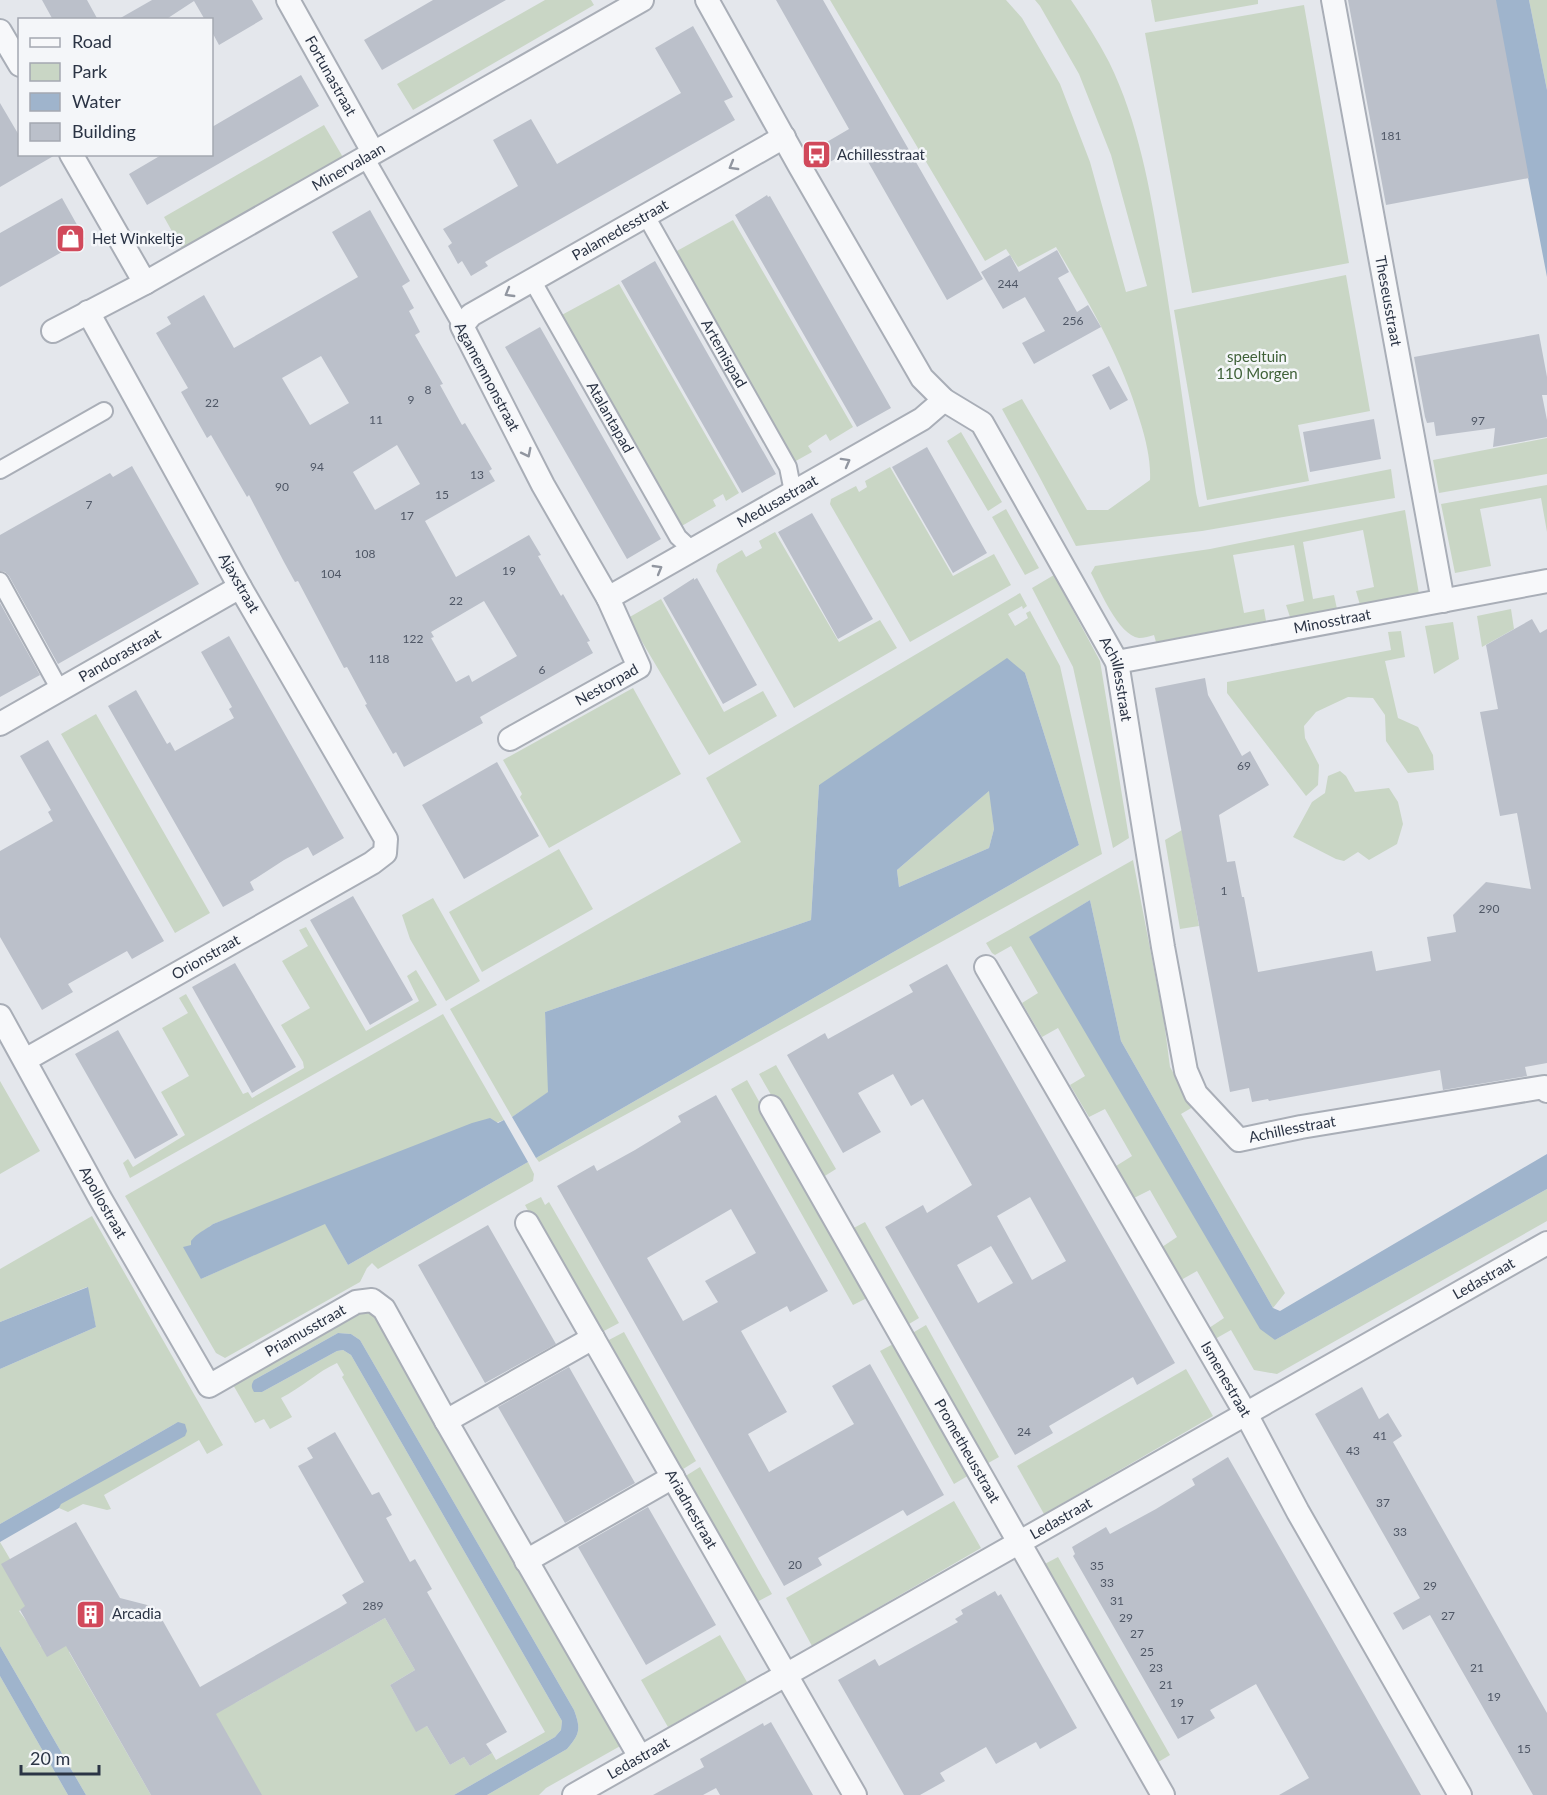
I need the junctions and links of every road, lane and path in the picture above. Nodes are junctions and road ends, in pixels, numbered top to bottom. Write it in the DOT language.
graph roads {
  1 [pos="288,0"];
  2 [pos="642,0"];
  3 [pos="707,0"];
  4 [pos="1333,0"];
  5 [pos="609,8"];
  6 [pos="0,31"];
  7 [pos="18,62"];
  8 [pos="784,137"];
  9 [pos="369,155"];
  10 [pos="72,156"];
  11 [pos="646,216"];
  12 [pos="532,280"];
  13 [pos="145,283"];
  14 [pos="88,312"];
  15 [pos="462,326"];
  16 [pos="53,331"];
  17 [pos="944,400"];
  18 [pos="104,411"];
  19 [pos="0,470"];
  20 [pos="792,492"];
  21 [pos="692,550"];
  22 [pos="0,581"];
  23 [pos="1547,581"];
  24 [pos="240,587"];
  25 [pos="608,598"];
  26 [pos="1443,601"];
  27 [pos="1117,662"];
  28 [pos="60,690"];
  29 [pos="0,724"];
  30 [pos="510,740"];
  31 [pos="385,853"];
  32 [pos="986,967"];
  33 [pos="0,1016"];
  34 [pos="25,1060"];
  35 [pos="1547,1091"];
  36 [pos="771,1107"];
  37 [pos="527,1223"];
  38 [pos="1547,1243"];
  39 [pos="593,1338"];
  40 [pos="208,1386"];
  41 [pos="1246,1414"];
  42 [pos="446,1421"];
  43 [pos="673,1477"];
  44 [pos="1019,1543"];
  45 [pos="526,1561"];
  46 [pos="786,1675"];
  47 [pos="640,1757"];
  48 [pos="583,1792"];
  49 [pos="855,1795"];
  50 [pos="1163,1795"];
  51 [pos="1460,1795"];
  1 -- 9 [label="street, Fortunastraat"];
  2 -- 5 [label="street, Minervalaan"];
  3 -- 8 [label="street, Achillesstraat"];
  4 -- 26 [label="street, Theseusstraat"];
  5 -- 9 [label="street, Minervalaan"];
  6 -- 7 [label="street"];
  8 -- 11 [label="street, Palamedesstraat, one-way"];
  8 -- 17 [label="street, Achillesstraat"];
  9 -- 13 [label="street, Minervalaan"];
  9 -- 15 [label="street, Agamemnonstraat"];
  10 -- 13 [label="street"];
  11 -- 12 [label="street, Palamedesstraat"];
  11 -- 20 [label="street, Artemispad"];
  12 -- 15 [label="street, Palamedesstraat, one-way"];
  12 -- 21 [label="street, Atalantapad"];
  13 -- 14 [label="street, Minervalaan"];
  14 -- 16 [label="street, Minervalaan"];
  14 -- 24 [label="street, Ajaxstraat"];
  15 -- 25 [label="street, Agamemnonstraat, one-way"];
  20 -- 17 [label="street, Medusastraat, one-way"];
  17 -- 27 [label="street, Achillesstraat"];
  18 -- 19 [label="street"];
  20 -- 21 [label="street, Medusastraat"];
  25 -- 21 [label="street, Medusastraat, one-way"];
  22 -- 28 [label="street"];
  23 -- 26 [label="street, Minosstraat"];
  24 -- 28 [label="street, Pandorastraat"];
  24 -- 31 [label="street, Ajaxstraat"];
  25 -- 30 [label="street, Nestorpad"];
  26 -- 27 [label="street, Minosstraat"];
  27 -- 35 [label="street, Achillesstraat"];
  28 -- 29 [label="street, Pandorastraat"];
  31 -- 34 [label="street, Orionstraat"];
  32 -- 41 [label="street, Ismenestraat"];
  33 -- 34 [label="street, Apollostraat"];
  34 -- 40 [label="street, Apollostraat"];
  36 -- 44 [label="street, Prometheusstraat"];
  37 -- 39 [label="street, Ariadnestraat"];
  38 -- 41 [label="street, Ledastraat"];
  39 -- 42 [label="street"];
  39 -- 43 [label="street, Ariadnestraat"];
  40 -- 42 [label="street, Priamusstraat"];
  41 -- 44 [label="street, Ledastraat"];
  41 -- 51 [label="street, Ismenestraat"];
  42 -- 45 [label="street, Priamusstraat"];
  43 -- 45 [label="street"];
  43 -- 46 [label="street, Ariadnestraat"];
  44 -- 46 [label="street, Ledastraat"];
  44 -- 50 [label="street, Prometheusstraat"];
  45 -- 47 [label="street, Priamusstraat"];
  46 -- 47 [label="street, Ledastraat"];
  46 -- 49 [label="street, Ariadnestraat"];
  47 -- 48 [label="street, Ledastraat"];
}
